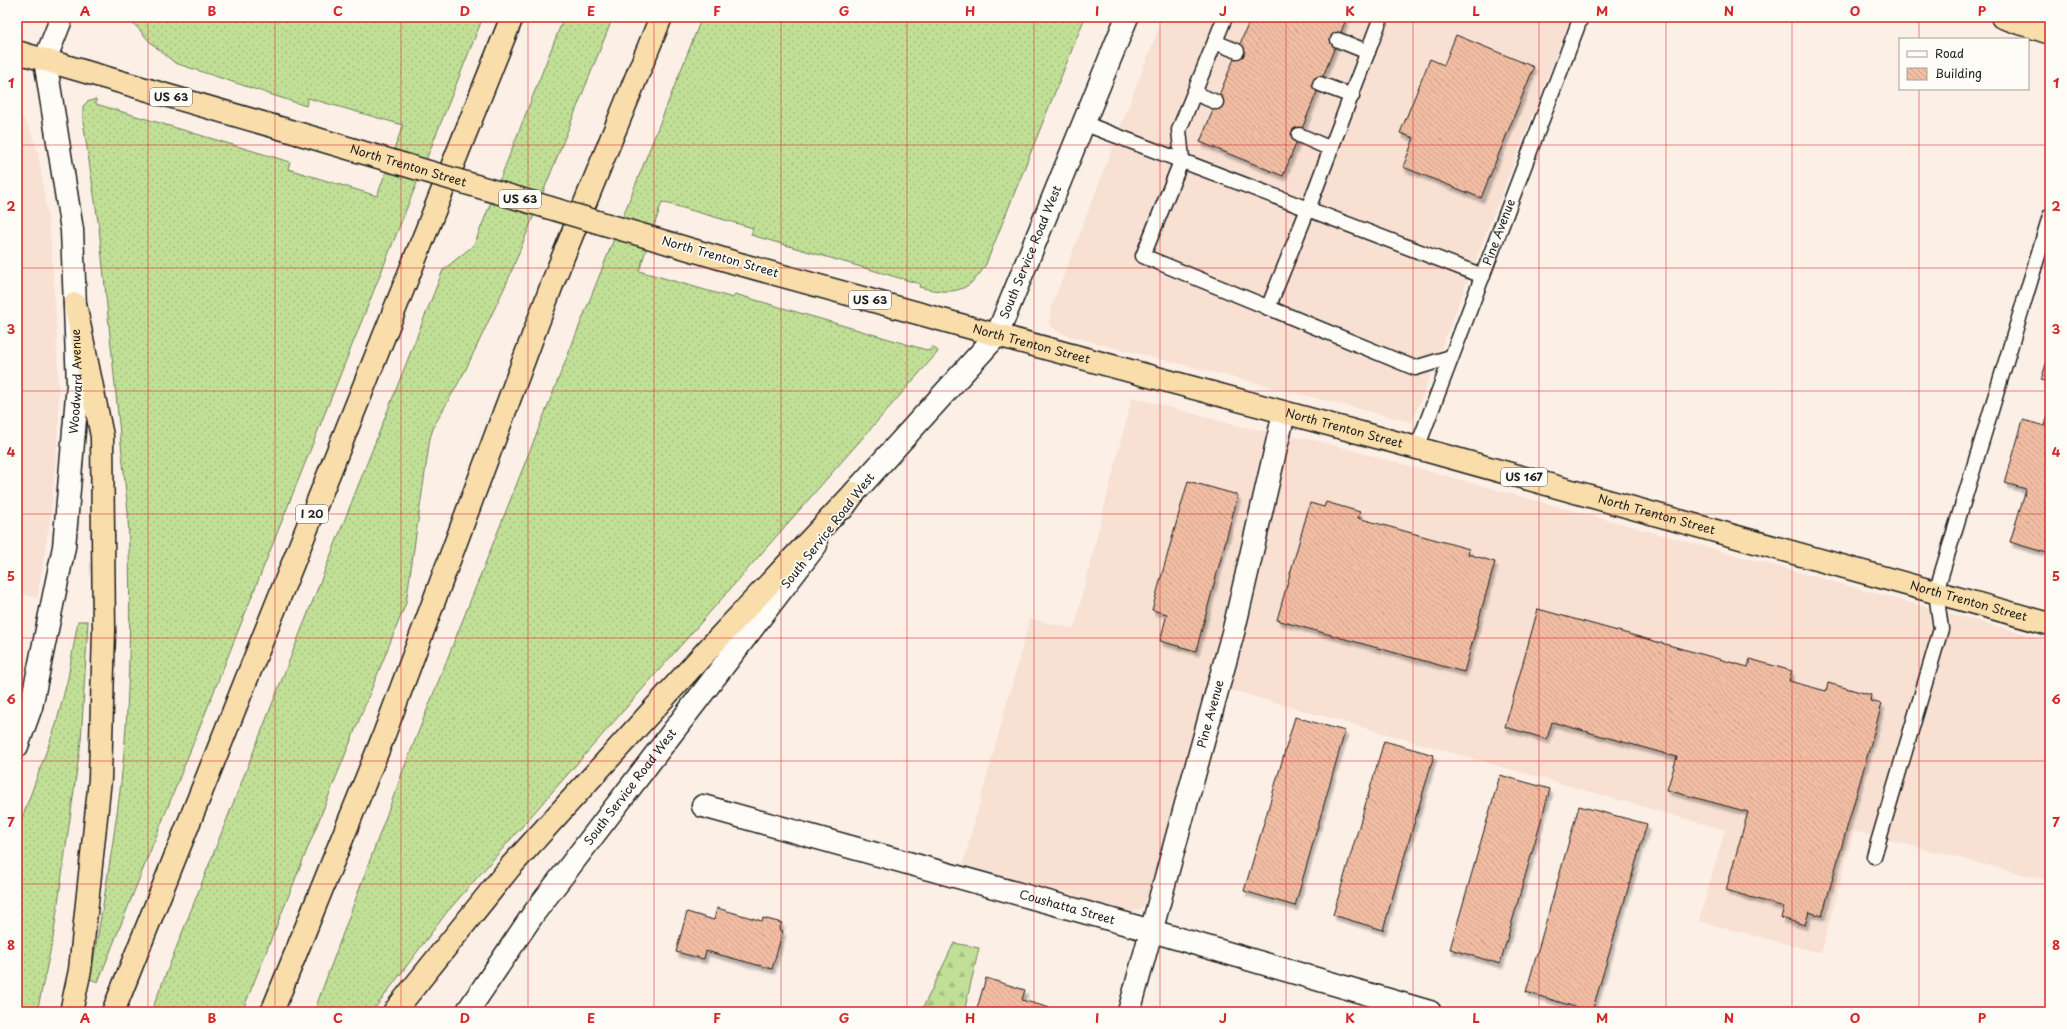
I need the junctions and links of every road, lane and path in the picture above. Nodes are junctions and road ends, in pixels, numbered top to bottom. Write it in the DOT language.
graph roads {
  1 [pos="62,17"];
  2 [pos="512,17"];
  3 [pos="661,17"];
  4 [pos="1127,17"];
  5 [pos="1225,17"];
  6 [pos="1381,17"];
  7 [pos="1581,17"];
  8 [pos="2002,17"];
  9 [pos="2050,33"];
  10 [pos="1338,40"];
  11 [pos="1215,42"];
  12 [pos="1237,51"];
  13 [pos="17,52"];
  14 [pos="1368,52"];
  15 [pos="45,60"];
  16 [pos="1320,84"];
  17 [pos="1194,92"];
  18 [pos="1352,96"];
  19 [pos="1216,102"];
  20 [pos="1084,123"];
  21 [pos="1299,136"];
  22 [pos="1331,149"];
  23 [pos="1182,159"];
  24 [pos="1308,209"];
  25 [pos="2050,216"];
  26 [pos="1482,276"];
  27 [pos="75,304"];
  28 [pos="1268,308"];
  29 [pos="997,336"];
  30 [pos="1451,357"];
  31 [pos="1284,413"];
  32 [pos="1417,448"];
  33 [pos="854,493"];
  34 [pos="1936,592"];
  35 [pos="2050,624"];
  36 [pos="17,746"];
  37 [pos="702,806"];
  38 [pos="1874,856"];
  39 [pos="1152,931"];
  40 [pos="71,1012"];
  41 [pos="113,1012"];
  42 [pos="272,1012"];
  43 [pos="394,1012"];
  44 [pos="467,1012"];
  45 [pos="1129,1012"];
  46 [pos="1430,1012"];
  1 -- 15 [label="main road"];
  2 -- 41 [label="highway, I 20"];
  3 -- 42 [label="highway"];
  4 -- 20 [label="main road, South Service Road West"];
  5 -- 11 [label="lane"];
  6 -- 14 [label="lane"];
  7 -- 26 [label="lane, Pine Avenue"];
  8 -- 9 [label="highway"];
  10 -- 14 [label="lane"];
  11 -- 12 [label="lane"];
  11 -- 17 [label="lane"];
  13 -- 15 [label="highway, North Trenton Street / US 63"];
  14 -- 18 [label="lane"];
  15 -- 27 [label="main road, Woodward Avenue"];
  15 -- 29 [label="highway, North Trenton Street / US 63, bridge"];
  16 -- 18 [label="lane"];
  17 -- 19 [label="lane"];
  17 -- 23 [label="lane"];
  18 -- 22 [label="lane"];
  20 -- 23 [label="lane"];
  20 -- 29 [label="main road, South Service Road West"];
  21 -- 22 [label="lane"];
  22 -- 24 [label="lane"];
  23 -- 24 [label="lane"];
  23 -- 28 [label="lane"];
  24 -- 26 [label="lane"];
  24 -- 28 [label="lane"];
  25 -- 34 [label="lane"];
  26 -- 30 [label="lane, Pine Avenue"];
  27 -- 36 [label="main road, Woodward Avenue"];
  27 -- 40 [label="highway"];
  28 -- 30 [label="lane"];
  29 -- 31 [label="highway, North Trenton Street / US 167"];
  29 -- 33 [label="main road, South Service Road West"];
  30 -- 32 [label="lane, Pine Avenue"];
  31 -- 32 [label="highway, North Trenton Street / US 167"];
  31 -- 39 [label="main road, Pine Avenue"];
  32 -- 34 [label="highway, North Trenton Street / US 167"];
  33 -- 43 [label="highway"];
  33 -- 44 [label="main road, South Service Road West"];
  34 -- 35 [label="highway, North Trenton Street / US 167"];
  34 -- 38 [label="lane"];
  37 -- 39 [label="main road, Coushatta Street"];
  39 -- 45 [label="main road, Pine Avenue"];
  39 -- 46 [label="main road, Coushatta Street"];
}
